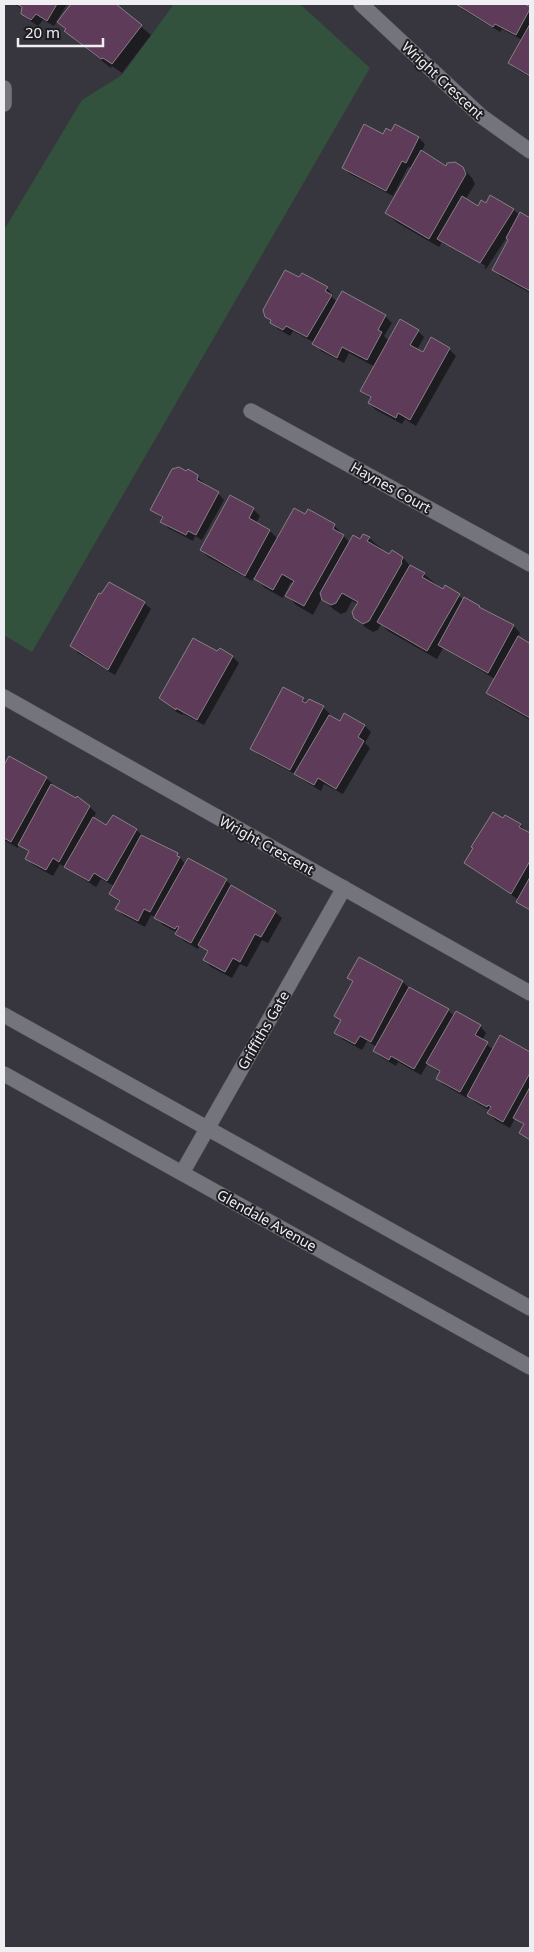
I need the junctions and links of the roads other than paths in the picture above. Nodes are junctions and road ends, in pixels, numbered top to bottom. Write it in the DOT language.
graph roads {
  1 [pos="361,4"];
  2 [pos="4,88"];
  3 [pos="4,104"];
  4 [pos="530,151"];
  5 [pos="251,411"];
  6 [pos="530,564"];
  7 [pos="4,697"];
  8 [pos="344,888"];
  9 [pos="530,993"];
  10 [pos="4,1015"];
  11 [pos="4,1074"];
  12 [pos="207,1129"];
  13 [pos="182,1172"];
  14 [pos="530,1308"];
  15 [pos="530,1367"];
  1 -- 4 [label="street, Wright Crescent"];
  2 -- 3 [label="street"];
  5 -- 6 [label="street, Haynes Court"];
  7 -- 8 [label="street, Wright Crescent"];
  8 -- 9 [label="street, Wright Crescent"];
  8 -- 12 [label="street, Griffiths Gate"];
  10 -- 12 [label="street"];
  11 -- 13 [label="street, Glendale Avenue"];
  12 -- 13 [label="street, Griffiths Gate"];
  12 -- 14 [label="street"];
  13 -- 15 [label="street, Glendale Avenue"];
}
